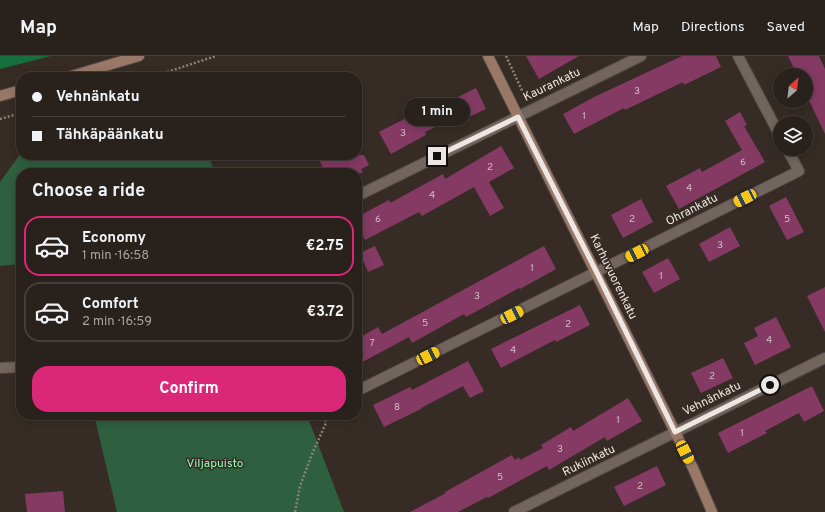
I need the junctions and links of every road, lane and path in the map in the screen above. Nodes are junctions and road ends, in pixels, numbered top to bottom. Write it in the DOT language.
graph roads {
  1 [pos="139,56"];
  2 [pos="216,56"];
  3 [pos="488,56"];
  4 [pos="641,56"];
  5 [pos="738,56"];
  6 [pos="85,72"];
  7 [pos="167,72"];
  8 [pos="16,91"];
  9 [pos="0,96"];
  10 [pos="16,114"];
  11 [pos="518,117"];
  12 [pos="0,119"];
  13 [pos="773,123"];
  14 [pos="791,156"];
  15 [pos="362,194"];
  16 [pos="597,273"];
  17 [pos="825,358"];
  18 [pos="16,367"];
  19 [pos="0,368"];
  20 [pos="362,389"];
  21 [pos="326,420"];
  22 [pos="675,432"];
  23 [pos="295,512"];
  24 [pos="514,512"];
  25 [pos="712,512"];
  1 -- 6 [label="street"];
  2 -- 7 [label="path"];
  3 -- 11 [label="street, Karhuvuorenkatu"];
  4 -- 11 [label="street, Kaurankatu"];
  5 -- 13 [label="street"];
  8 -- 9 [label="street"];
  10 -- 12 [label="path"];
  11 -- 15 [label="street, Kaurankatu"];
  11 -- 16 [label="street, Karhuvuorenkatu"];
  14 -- 16 [label="street, Ohrankatu"];
  16 -- 20 [label="street"];
  16 -- 22 [label="street, Karhuvuorenkatu"];
  17 -- 22 [label="street, Vehnänkatu"];
  18 -- 19 [label="street"];
  21 -- 23 [label="path"];
  22 -- 24 [label="street, Rukiinkatu"];
  22 -- 25 [label="street, Karhuvuorenkatu"];
}
